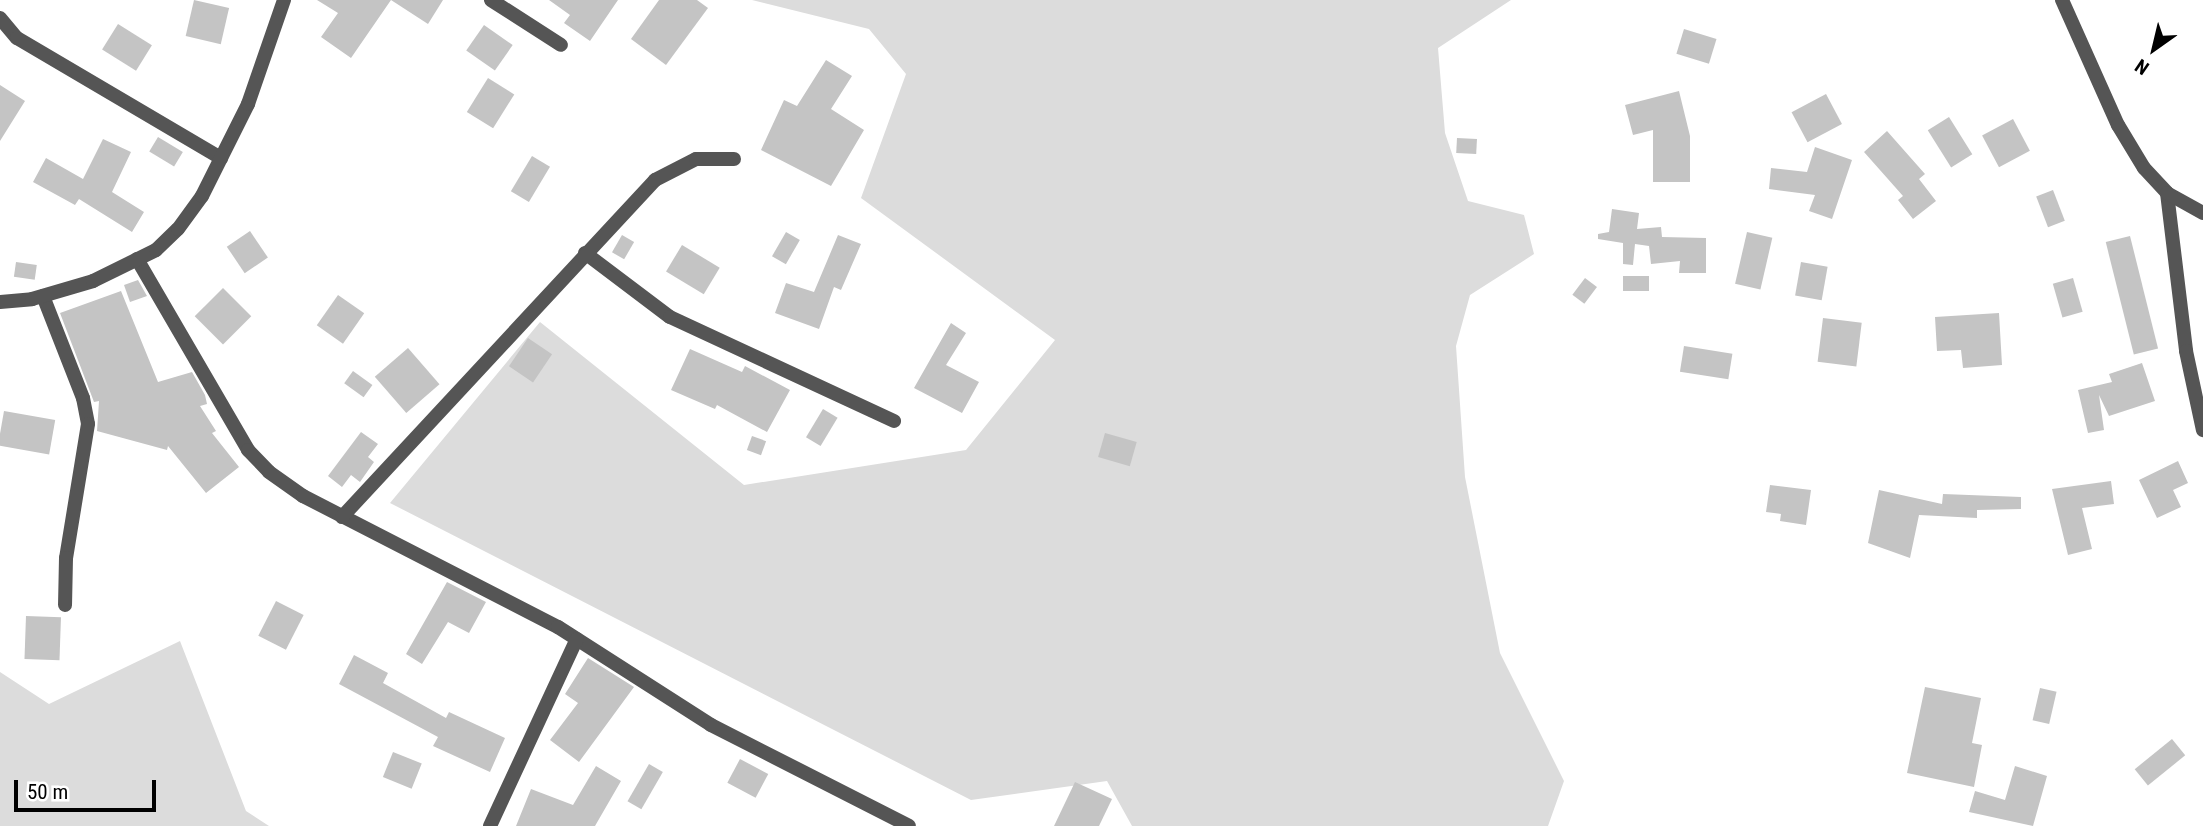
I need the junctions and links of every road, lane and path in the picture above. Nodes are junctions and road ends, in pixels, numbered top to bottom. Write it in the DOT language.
graph roads {
  1 [pos="284,0"];
  2 [pos="491,0"];
  3 [pos="2062,0"];
  4 [pos="0,18"];
  5 [pos="561,46"];
  6 [pos="222,158"];
  7 [pos="734,159"];
  8 [pos="2167,193"];
  9 [pos="2203,213"];
  10 [pos="585,253"];
  11 [pos="137,260"];
  12 [pos="43,296"];
  13 [pos="0,302"];
  14 [pos="894,421"];
  15 [pos="2203,430"];
  16 [pos="342,517"];
  17 [pos="65,605"];
  18 [pos="577,639"];
  19 [pos="490,826"];
  20 [pos="909,826"];
  1 -- 6 [label="street"];
  2 -- 5 [label="street"];
  3 -- 8 [label="street"];
  4 -- 6 [label="street"];
  6 -- 11 [label="street"];
  7 -- 10 [label="street"];
  8 -- 9 [label="street"];
  8 -- 15 [label="street"];
  10 -- 14 [label="street"];
  10 -- 16 [label="street"];
  11 -- 12 [label="street"];
  11 -- 16 [label="street"];
  12 -- 13 [label="street"];
  12 -- 17 [label="street"];
  16 -- 18 [label="street"];
  18 -- 19 [label="street"];
  18 -- 20 [label="street"];
}
